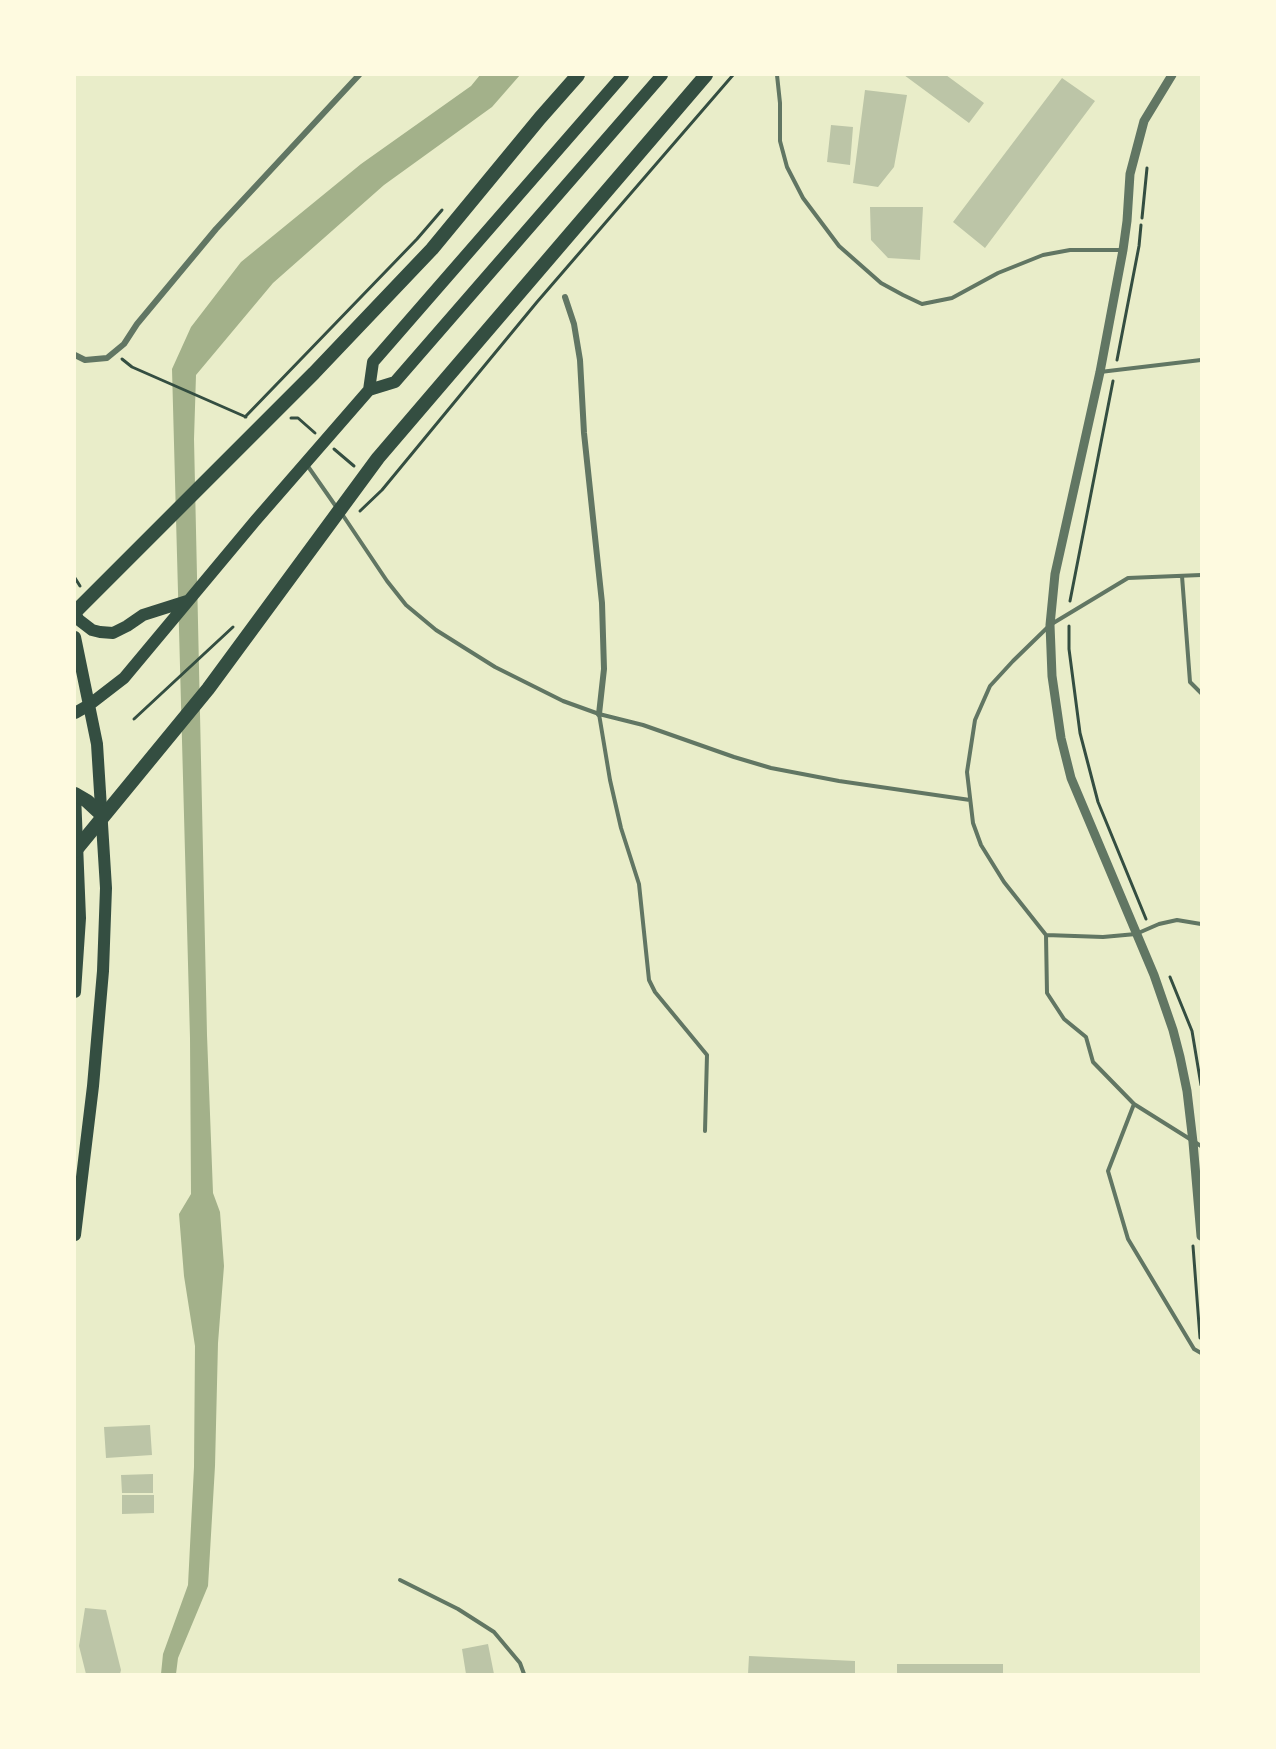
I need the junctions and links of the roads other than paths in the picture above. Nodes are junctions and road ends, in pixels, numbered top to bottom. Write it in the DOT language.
graph roads {
  1 [pos="359,75"];
  2 [pos="578,75"];
  3 [pos="624,75"];
  4 [pos="662,75"];
  5 [pos="706,75"];
  6 [pos="777,75"];
  7 [pos="1172,75"];
  8 [pos="1123,250"];
  9 [pos="565,297"];
  10 [pos="75,355"];
  11 [pos="1201,360"];
  12 [pos="1100,372"];
  13 [pos="369,390"];
  14 [pos="305,462"];
  15 [pos="1201,575"];
  16 [pos="1182,576"];
  17 [pos="188,601"];
  18 [pos="75,613"];
  19 [pos="1050,625"];
  20 [pos="75,637"];
  21 [pos="1201,693"];
  22 [pos="89,705"];
  23 [pos="75,713"];
  24 [pos="599,714"];
  25 [pos="75,794"];
  26 [pos="970,800"];
  27 [pos="101,814"];
  28 [pos="75,851"];
  29 [pos="1201,924"];
  30 [pos="1136,934"];
  31 [pos="1046,935"];
  32 [pos="75,992"];
  33 [pos="1134,1104"];
  34 [pos="705,1131"];
  35 [pos="1197,1144"];
  36 [pos="75,1235"];
  37 [pos="1197,1236"];
  38 [pos="1201,1353"];
  39 [pos="400,1580"];
  40 [pos="524,1674"];
  1 -- 10 [label="street"];
  2 -- 18 [label="highway"];
  3 -- 13 [label="main road"];
  4 -- 13 [label="main road"];
  5 -- 28 [label="highway"];
  6 -- 8 [label="lane"];
  7 -- 8 [label="street"];
  8 -- 12 [label="street"];
  9 -- 24 [label="street"];
  11 -- 12 [label="lane"];
  12 -- 19 [label="street"];
  13 -- 14 [label="main road"];
  14 -- 17 [label="main road"];
  14 -- 24 [label="lane"];
  15 -- 16 [label="lane"];
  16 -- 19 [label="lane"];
  16 -- 21 [label="lane"];
  17 -- 18 [label="main road"];
  17 -- 22 [label="main road"];
  19 -- 26 [label="lane"];
  19 -- 30 [label="street"];
  20 -- 22 [label="main road"];
  22 -- 23 [label="main road"];
  22 -- 27 [label="main road"];
  24 -- 26 [label="lane"];
  24 -- 34 [label="lane"];
  25 -- 27 [label="highway"];
  25 -- 32 [label="main road"];
  26 -- 31 [label="lane"];
  27 -- 36 [label="main road"];
  29 -- 30 [label="lane"];
  30 -- 31 [label="lane"];
  30 -- 35 [label="street"];
  31 -- 33 [label="lane"];
  33 -- 35 [label="lane"];
  33 -- 38 [label="lane"];
  35 -- 37 [label="street"];
  39 -- 40 [label="lane"];
}
